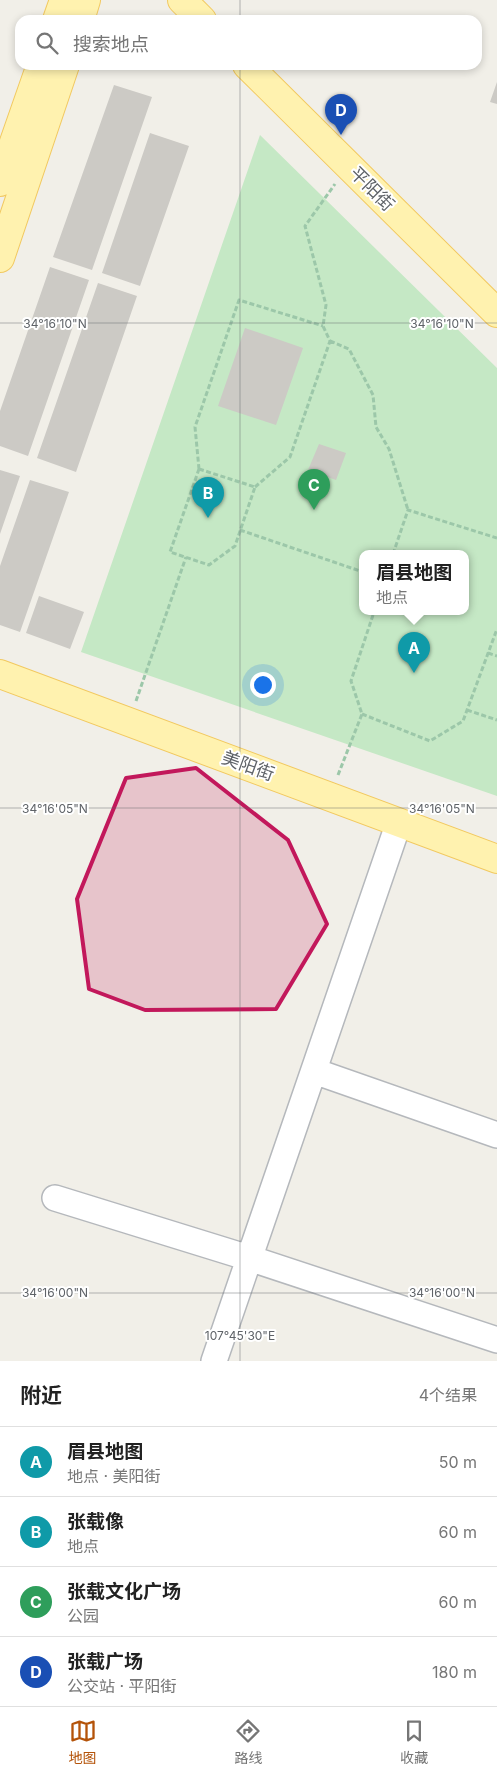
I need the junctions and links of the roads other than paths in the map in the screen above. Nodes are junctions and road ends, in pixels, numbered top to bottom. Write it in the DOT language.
graph roads {
  1 [pos="64,0"];
  2 [pos="86,0"];
  3 [pos="182,0"];
  4 [pos="59,15"];
  5 [pos="82,15"];
  6 [pos="197,15"];
  7 [pos="39,70"];
  8 [pos="63,70"];
  9 [pos="253,70"];
  10 [pos="0,182"];
  11 [pos="0,258"];
  12 [pos="497,313"];
  13 [pos="0,674"];
  14 [pos="399,822"];
  15 [pos="497,859"];
  16 [pos="314,1071"];
  17 [pos="497,1135"];
  18 [pos="54,1198"];
  19 [pos="249,1258"];
  20 [pos="497,1340"];
  21 [pos="214,1361"];
  1 -- 4 [label="main road"];
  2 -- 5 [label="main road"];
  3 -- 6 [label="main road"];
  7 -- 10 [label="main road"];
  8 -- 11 [label="main road"];
  9 -- 12 [label="main road, 平阳街"];
  13 -- 14 [label="main road, 美阳街"];
  14 -- 15 [label="main road, 美阳街"];
  14 -- 16 [label="street"];
  16 -- 17 [label="street"];
  16 -- 19 [label="street"];
  18 -- 19 [label="street"];
  19 -- 20 [label="street"];
  19 -- 21 [label="street"];
}
